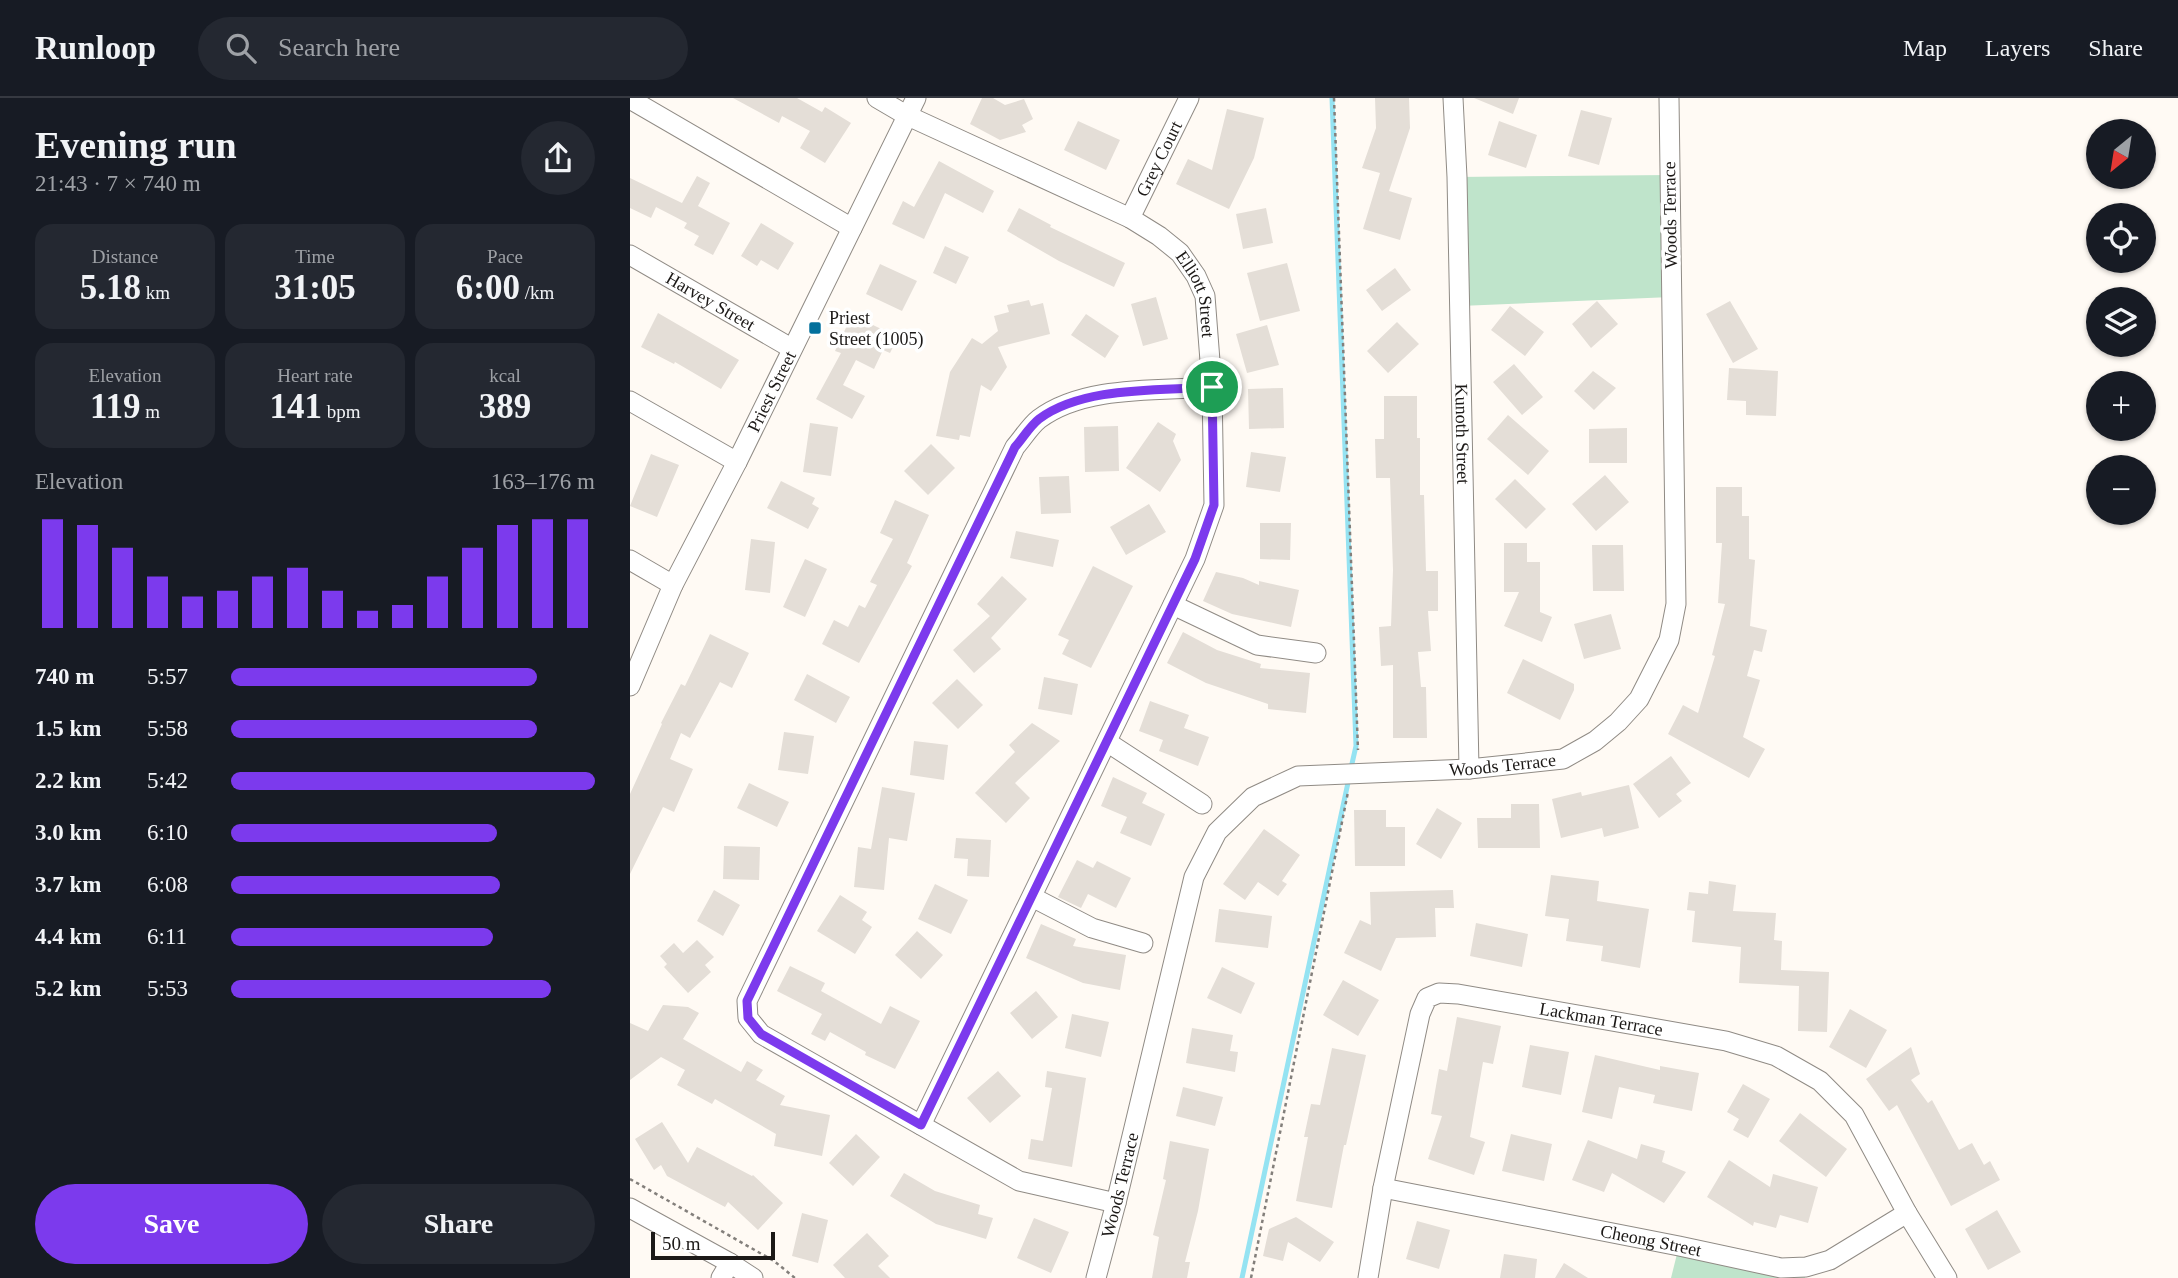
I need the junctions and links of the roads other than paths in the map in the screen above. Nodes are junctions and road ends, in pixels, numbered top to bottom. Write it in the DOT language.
graph roads {
  1 [pos="877,98"];
  2 [pos="1189,98"];
  3 [pos="1453,98"];
  4 [pos="1668,98"];
  5 [pos="630,99"];
  6 [pos="911,106"];
  7 [pos="1130,218"];
  8 [pos="852,228"];
  9 [pos="630,255"];
  10 [pos="791,348"];
  11 [pos="1212,387"];
  12 [pos="630,401"];
  13 [pos="737,462"];
  14 [pos="630,560"];
  15 [pos="673,585"];
  16 [pos="1173,605"];
  17 [pos="1316,653"];
  18 [pos="630,686"];
  19 [pos="1107,742"];
  20 [pos="1469,769"];
  21 [pos="1202,804"];
  22 [pos="1032,897"];
  23 [pos="1143,943"];
  24 [pos="921,1125"];
  25 [pos="1383,1188"];
  26 [pos="1116,1203"];
  27 [pos="630,1208"];
  28 [pos="1907,1213"];
  29 [pos="725,1270"];
  30 [pos="752,1278"];
  31 [pos="1096,1278"];
  32 [pos="1368,1278"];
  33 [pos="1947,1278"];
  1 -- 6 [label="street, Elliott Street"];
  2 -- 7 [label="street, Grey Court"];
  3 -- 20 [label="street, Kunoth Street"];
  4 -- 20 [label="street, Woods Terrace"];
  5 -- 8 [label="street"];
  6 -- 7 [label="street, Elliott Street"];
  6 -- 8 [label="street, Priest Street"];
  7 -- 11 [label="street, Elliott Street"];
  8 -- 10 [label="street, Priest Street"];
  9 -- 10 [label="street, Harvey Street"];
  10 -- 13 [label="street, Priest Street"];
  11 -- 16 [label="street, Elliott Street"];
  11 -- 24 [label="street"];
  12 -- 13 [label="street"];
  13 -- 15 [label="street, Priest Street"];
  14 -- 15 [label="street"];
  15 -- 18 [label="street, Priest Street"];
  16 -- 17 [label="street"];
  16 -- 19 [label="street, Elliott Street"];
  19 -- 21 [label="street"];
  19 -- 22 [label="street, Elliott Street"];
  20 -- 26 [label="street, Woods Terrace"];
  22 -- 23 [label="street"];
  22 -- 24 [label="street, Elliott Street"];
  24 -- 26 [label="street"];
  25 -- 28 [label="street, Cheong Street"];
  25 -- 28 [label="street, Lackman Terrace"];
  25 -- 32 [label="street, Lackman Terrace"];
  26 -- 31 [label="street, Woods Terrace"];
  27 -- 29 [label="street"];
  28 -- 33 [label="street, Lackman Terrace"];
  29 -- 30 [label="street"];
}
